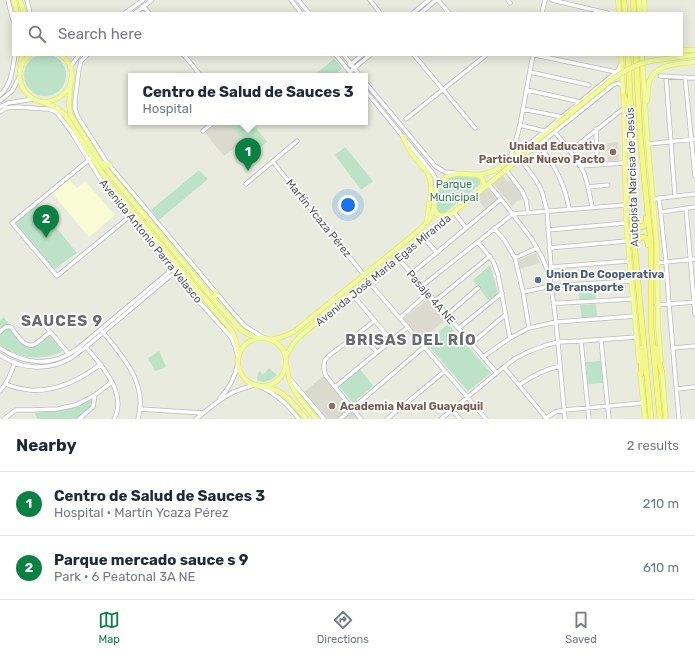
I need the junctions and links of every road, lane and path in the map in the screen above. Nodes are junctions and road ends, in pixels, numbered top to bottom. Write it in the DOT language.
graph roads {
  1 [pos="8,0"];
  2 [pos="14,0"];
  3 [pos="20,0"];
  4 [pos="26,0"];
  5 [pos="142,0"];
  6 [pos="152,0"];
  7 [pos="291,0"];
  8 [pos="298,0"];
  9 [pos="370,0"];
  10 [pos="429,0"];
  11 [pos="437,0"];
  12 [pos="545,0"];
  13 [pos="552,0"];
  14 [pos="618,0"];
  15 [pos="624,0"];
  16 [pos="633,0"];
  17 [pos="639,0"];
  18 [pos="644,0"];
  19 [pos="143,6"];
  20 [pos="18,12"];
  21 [pos="24,12"];
  22 [pos="30,12"];
  23 [pos="126,12"];
  24 [pos="136,12"];
  25 [pos="148,12"];
  26 [pos="300,12"];
  27 [pos="308,12"];
  28 [pos="379,12"];
  29 [pos="414,12"];
  30 [pos="421,12"];
  31 [pos="448,12"];
  32 [pos="542,12"];
  33 [pos="603,12"];
  34 [pos="619,12"];
  35 [pos="625,12"];
  36 [pos="634,12"];
  37 [pos="640,12"];
  38 [pos="645,12"];
  39 [pos="12,16"];
  40 [pos="683,50"];
  41 [pos="695,50"];
  42 [pos="15,56"];
  43 [pos="22,56"];
  44 [pos="29,56"];
  45 [pos="62,56"];
  46 [pos="78,56"];
  47 [pos="86,56"];
  48 [pos="185,56"];
  49 [pos="337,56"];
  50 [pos="345,56"];
  51 [pos="361,56"];
  52 [pos="369,56"];
  53 [pos="415,56"];
  54 [pos="484,56"];
  55 [pos="534,56"];
  56 [pos="539,56"];
  57 [pos="621,56"];
  58 [pos="628,56"];
  59 [pos="636,56"];
  60 [pos="642,56"];
  61 [pos="695,56"];
  62 [pos="622,61"];
  63 [pos="695,62"];
  64 [pos="351,64"];
  65 [pos="70,67"];
  66 [pos="346,68"];
  67 [pos="354,68"];
  68 [pos="20,71"];
  69 [pos="350,72"];
  70 [pos="530,72"];
  71 [pos="616,72"];
  72 [pos="199,73"];
  73 [pos="358,73"];
  74 [pos="660,76"];
  75 [pos="666,76"];
  76 [pos="684,77"];
  77 [pos="19,78"];
  78 [pos="695,78"];
  79 [pos="72,79"];
  80 [pos="589,85"];
  81 [pos="368,86"];
  82 [pos="623,86"];
  83 [pos="443,90"];
  84 [pos="526,90"];
  85 [pos="368,94"];
  86 [pos="0,95"];
  87 [pos="624,96"];
  88 [pos="34,99"];
  89 [pos="0,101"];
  90 [pos="39,101"];
  91 [pos="581,102"];
  92 [pos="0,107"];
  93 [pos="624,108"];
  94 [pos="523,109"];
  95 [pos="0,112"];
  96 [pos="646,113"];
  97 [pos="562,117"];
  98 [pos="631,117"];
  99 [pos="406,119"];
  100 [pos="210,125"];
  101 [pos="558,125"];
  102 [pos="520,126"];
  103 [pos="475,128"];
  104 [pos="596,129"];
  105 [pos="203,131"];
  106 [pos="544,131"];
  107 [pos="555,132"];
  108 [pos="403,137"];
  109 [pos="693,139"];
  110 [pos="297,141"];
  111 [pos="671,141"];
  112 [pos="648,144"];
  113 [pos="538,145"];
  114 [pos="570,151"];
  115 [pos="520,152"];
  116 [pos="91,159"];
  117 [pos="597,159"];
  118 [pos="519,161"];
  119 [pos="273,162"];
  120 [pos="100,163"];
  121 [pos="625,163"];
  122 [pos="110,165"];
  123 [pos="580,166"];
  124 [pos="499,168"];
  125 [pos="506,170"];
  126 [pos="458,174"];
  127 [pos="476,175"];
  128 [pos="695,176"];
  129 [pos="246,184"];
  130 [pos="488,184"];
  131 [pos="608,185"];
  132 [pos="588,187"];
  133 [pos="481,190"];
  134 [pos="435,192"];
  135 [pos="695,194"];
  136 [pos="675,196"];
  137 [pos="647,197"];
  138 [pos="632,198"];
  139 [pos="659,198"];
  140 [pos="501,199"];
  141 [pos="653,199"];
  142 [pos="625,205"];
  143 [pos="434,206"];
  144 [pos="592,207"];
  145 [pos="695,207"];
  146 [pos="686,208"];
  147 [pos="569,209"];
  148 [pos="547,211"];
  149 [pos="528,212"];
  150 [pos="661,212"];
  151 [pos="453,213"];
  152 [pos="513,214"];
  153 [pos="129,217"];
  154 [pos="427,221"];
  155 [pos="626,223"];
  156 [pos="466,228"];
  157 [pos="494,228"];
  158 [pos="548,230"];
  159 [pos="424,237"];
  160 [pos="627,241"];
  161 [pos="478,242"];
  162 [pos="538,248"];
  163 [pos="549,248"];
  164 [pos="437,253"];
  165 [pos="490,256"];
  166 [pos="398,258"];
  167 [pos="515,258"];
  168 [pos="172,259"];
  169 [pos="693,259"];
  170 [pos="629,261"];
  171 [pos="666,262"];
  172 [pos="657,263"];
  173 [pos="170,266"];
  174 [pos="550,267"];
  175 [pos="651,268"];
  176 [pos="636,269"];
  177 [pos="412,274"];
  178 [pos="177,275"];
  179 [pos="185,275"];
  180 [pos="364,275"];
  181 [pos="550,278"];
  182 [pos="694,280"];
  183 [pos="631,281"];
  184 [pos="368,282"];
  185 [pos="422,286"];
  186 [pos="551,286"];
  187 [pos="478,288"];
  188 [pos="216,292"];
  189 [pos="523,292"];
  190 [pos="428,293"];
  191 [pos="502,293"];
  192 [pos="352,294"];
  193 [pos="633,299"];
  194 [pos="214,300"];
  195 [pos="435,301"];
  196 [pos="694,302"];
  197 [pos="554,303"];
  198 [pos="669,304"];
  199 [pos="657,305"];
  200 [pos="447,314"];
  201 [pos="695,314"];
  202 [pos="505,315"];
  203 [pos="635,316"];
  204 [pos="400,318"];
  205 [pos="374,321"];
  206 [pos="556,322"];
  207 [pos="46,327"];
  208 [pos="408,327"];
  209 [pos="459,328"];
  210 [pos="529,328"];
  211 [pos="102,330"];
  212 [pos="652,330"];
  213 [pos="643,331"];
  214 [pos="0,332"];
  215 [pos="50,332"];
  216 [pos="637,337"];
  217 [pos="257,338"];
  218 [pos="264,338"];
  219 [pos="510,338"];
  220 [pos="271,340"];
  221 [pos="391,340"];
  222 [pos="601,340"];
  223 [pos="348,341"];
  224 [pos="581,341"];
  225 [pos="558,342"];
  226 [pos="472,343"];
  227 [pos="695,346"];
  228 [pos="86,347"];
  229 [pos="424,347"];
  230 [pos="0,348"];
  231 [pos="673,348"];
  232 [pos="377,352"];
  233 [pos="69,354"];
  234 [pos="0,355"];
  235 [pos="238,356"];
  236 [pos="286,356"];
  237 [pos="16,357"];
  238 [pos="483,357"];
  239 [pos="15,363"];
  240 [pos="238,363"];
  241 [pos="286,363"];
  242 [pos="101,364"];
  243 [pos="560,366"];
  244 [pos="504,367"];
  245 [pos="445,371"];
  246 [pos="496,372"];
  247 [pos="662,373"];
  248 [pos="288,374"];
  249 [pos="641,374"];
  250 [pos="112,382"];
  251 [pos="6,384"];
  252 [pos="254,385"];
  253 [pos="519,385"];
  254 [pos="259,386"];
  255 [pos="264,387"];
  256 [pos="335,387"];
  257 [pos="695,387"];
  258 [pos="677,389"];
  259 [pos="0,391"];
  260 [pos="95,395"];
  261 [pos="467,397"];
  262 [pos="643,403"];
  263 [pos="215,404"];
  264 [pos="607,406"];
  265 [pos="588,408"];
  266 [pos="140,409"];
  267 [pos="353,409"];
  268 [pos="452,410"];
  269 [pos="564,410"];
  270 [pos="203,413"];
  271 [pos="2,418"];
  272 [pos="79,419"];
  273 [pos="114,419"];
  274 [pos="138,419"];
  275 [pos="196,419"];
  276 [pos="299,419"];
  277 [pos="306,419"];
  278 [pos="316,419"];
  279 [pos="324,419"];
  280 [pos="340,419"];
  281 [pos="361,419"];
  282 [pos="387,419"];
  283 [pos="441,419"];
  284 [pos="460,419"];
  285 [pos="486,419"];
  286 [pos="546,419"];
  287 [pos="565,419"];
  288 [pos="589,419"];
  289 [pos="608,419"];
  290 [pos="645,419"];
  291 [pos="651,419"];
  292 [pos="660,419"];
  293 [pos="666,419"];
  294 [pos="680,419"];
  1 -- 39 [label="street"];
  2 -- 20 [label="main road"];
  3 -- 21 [label="main road"];
  4 -- 22 [label="street"];
  5 -- 23 [label="street"];
  6 -- 19 [label="street"];
  7 -- 26 [label="street"];
  8 -- 27 [label="street"];
  9 -- 28 [label="street"];
  10 -- 29 [label="street"];
  11 -- 30 [label="street"];
  11 -- 31 [label="street"];
  12 -- 32 [label="street"];
  13 -- 33 [label="street"];
  14 -- 34 [label="main road"];
  15 -- 35 [label="highway"];
  16 -- 36 [label="highway"];
  17 -- 37 [label="main road"];
  18 -- 38 [label="main road"];
  19 -- 24 [label="street"];
  19 -- 25 [label="street"];
  40 -- 41 [label="main road"];
  42 -- 86 [label="street"];
  43 -- 68 [label="main road"];
  44 -- 68 [label="main road"];
  45 -- 65 [label="main road"];
  46 -- 65 [label="street"];
  47 -- 122 [label="street, Avenida Antonio Parra Velasco"];
  48 -- 72 [label="street"];
  49 -- 66 [label="street"];
  50 -- 64 [label="street"];
  51 -- 64 [label="street"];
  52 -- 67 [label="street"];
  53 -- 83 [label="street"];
  54 -- 83 [label="street"];
  55 -- 70 [label="street"];
  56 -- 71 [label="street"];
  57 -- 62 [label="main road, Autopista Narcisa de Jesús"];
  58 -- 98 [label="highway, Autopista Narcisa de Jesús"];
  59 -- 137 [label="highway, Autopista Narcisa de Jesús"];
  60 -- 96 [label="main road, Autopista Narcisa de Jesús"];
  61 -- 101 [label="main road, bridge"];
  62 -- 71 [label="street"];
  62 -- 82 [label="main road, Autopista Narcisa de Jesús"];
  63 -- 96 [label="main road"];
  64 -- 66 [label="street"];
  64 -- 67 [label="street"];
  65 -- 79 [label="main road, Avenida Antonio Parra Velasco"];
  66 -- 69 [label="street"];
  67 -- 69 [label="street"];
  67 -- 73 [label="street"];
  68 -- 77 [label="main road"];
  70 -- 80 [label="street"];
  70 -- 84 [label="street"];
  71 -- 91 [label="street"];
  74 -- 75 [label="street"];
  75 -- 76 [label="street"];
  75 -- 111 [label="street"];
  76 -- 78 [label="street"];
  76 -- 109 [label="street"];
  77 -- 88 [label="main road"];
  77 -- 89 [label="street"];
  79 -- 90 [label="main road"];
  79 -- 120 [label="main road, Avenida Antonio Parra Velasco"];
  81 -- 126 [label="street"];
  82 -- 87 [label="main road, Autopista Narcisa de Jesús"];
  82 -- 107 [label="street"];
  83 -- 99 [label="street"];
  83 -- 103 [label="street"];
  84 -- 91 [label="street"];
  84 -- 94 [label="street"];
  85 -- 108 [label="street"];
  87 -- 93 [label="main road, Autopista Narcisa de Jesús"];
  87 -- 98 [label="highway"];
  88 -- 90 [label="main road, Avenida Antonio Parra Velasco"];
  88 -- 92 [label="street"];
  90 -- 116 [label="main road, Avenida Antonio Parra Velasco"];
  91 -- 97 [label="street"];
  93 -- 104 [label="street"];
  93 -- 121 [label="main road, Autopista Narcisa de Jesús"];
  94 -- 97 [label="street"];
  94 -- 102 [label="street"];
  95 -- 116 [label="street, Avenida Antonio Parra Velasco"];
  96 -- 112 [label="main road, Autopista Narcisa de Jesús"];
  97 -- 106 [label="street"];
  98 -- 138 [label="highway, Autopista Narcisa de Jesús"];
  100 -- 105 [label="street"];
  101 -- 115 [label="main road"];
  101 -- 118 [label="main road, Avenida José María Egas Miranda"];
  102 -- 106 [label="street"];
  102 -- 124 [label="street"];
  104 -- 114 [label="street"];
  104 -- 117 [label="street"];
  106 -- 115 [label="street"];
  107 -- 113 [label="street"];
  107 -- 114 [label="street"];
  108 -- 134 [label="street"];
  108 -- 154 [label="main road"];
  109 -- 111 [label="street"];
  109 -- 128 [label="street"];
  110 -- 119 [label="street"];
  111 -- 112 [label="street"];
  111 -- 136 [label="street"];
  112 -- 141 [label="main road, Autopista Narcisa de Jesús"];
  113 -- 118 [label="street"];
  113 -- 147 [label="street"];
  114 -- 123 [label="street"];
  115 -- 124 [label="main road"];
  116 -- 153 [label="street, Avenida Antonio Parra Velasco"];
  116 -- 153 [label="street"];
  116 -- 168 [label="main road, Avenida Antonio Parra Velasco"];
  118 -- 125 [label="main road, Avenida José María Egas Miranda"];
  118 -- 148 [label="street"];
  119 -- 129 [label="street"];
  119 -- 180 [label="street, Martín Ycaza Pérez"];
  120 -- 122 [label="main road"];
  120 -- 194 [label="main road, Avenida Antonio Parra Velasco"];
  121 -- 123 [label="street"];
  121 -- 142 [label="main road, Autopista Narcisa de Jesús"];
  122 -- 188 [label="street, Avenida Antonio Parra Velasco"];
  123 -- 132 [label="street"];
  124 -- 127 [label="main road"];
  125 -- 130 [label="main road, Avenida José María Egas Miranda"];
  125 -- 149 [label="street"];
  126 -- 127 [label="main road"];
  126 -- 134 [label="main road"];
  127 -- 133 [label="main road"];
  130 -- 133 [label="main road, Avenida José María Egas Miranda"];
  130 -- 140 [label="street"];
  131 -- 132 [label="street"];
  132 -- 144 [label="street"];
  133 -- 151 [label="main road, Avenida José María Egas Miranda"];
  134 -- 143 [label="main road, Avenida José María Egas Miranda"];
  135 -- 136 [label="street"];
  136 -- 139 [label="street"];
  137 -- 138 [label="highway"];
  137 -- 175 [label="highway, Autopista Narcisa de Jesús"];
  138 -- 176 [label="highway, Autopista Narcisa de Jesús"];
  139 -- 141 [label="street"];
  139 -- 150 [label="street"];
  140 -- 152 [label="street"];
  140 -- 156 [label="street"];
  141 -- 172 [label="main road, Autopista Narcisa de Jesús"];
  142 -- 144 [label="street"];
  142 -- 155 [label="main road, Autopista Narcisa de Jesús"];
  143 -- 151 [label="main road"];
  143 -- 154 [label="main road, Avenida José María Egas Miranda"];
  144 -- 147 [label="street"];
  145 -- 146 [label="street"];
  146 -- 150 [label="street"];
  146 -- 169 [label="street"];
  147 -- 148 [label="street"];
  148 -- 149 [label="street"];
  148 -- 158 [label="street"];
  149 -- 152 [label="street"];
  150 -- 171 [label="street"];
  151 -- 156 [label="street"];
  151 -- 159 [label="main road, Avenida José María Egas Miranda"];
  152 -- 157 [label="street"];
  152 -- 162 [label="street"];
  153 -- 173 [label="street, Avenida Antonio Parra Velasco"];
  154 -- 180 [label="main road, Avenida José María Egas Miranda"];
  155 -- 158 [label="street"];
  155 -- 160 [label="main road, Autopista Narcisa de Jesús"];
  156 -- 164 [label="street"];
  157 -- 161 [label="street"];
  157 -- 167 [label="street"];
  158 -- 163 [label="street"];
  159 -- 164 [label="street"];
  159 -- 166 [label="main road, Avenida José María Egas Miranda"];
  160 -- 163 [label="street"];
  160 -- 170 [label="main road, Autopista Narcisa de Jesús"];
  161 -- 165 [label="street"];
  161 -- 185 [label="street"];
  162 -- 167 [label="street"];
  162 -- 181 [label="street"];
  163 -- 174 [label="street"];
  164 -- 177 [label="street"];
  165 -- 191 [label="street"];
  165 -- 195 [label="street"];
  166 -- 177 [label="street, Pasaje 4A NE"];
  166 -- 184 [label="main road, Avenida José María Egas Miranda"];
  167 -- 189 [label="street"];
  168 -- 173 [label="street"];
  168 -- 179 [label="main road, Avenida Antonio Parra Velasco"];
  169 -- 171 [label="street"];
  169 -- 182 [label="street"];
  170 -- 174 [label="street"];
  170 -- 183 [label="main road, Autopista Narcisa de Jesús"];
  171 -- 172 [label="street"];
  171 -- 198 [label="street"];
  172 -- 199 [label="main road, Autopista Narcisa de Jesús"];
  173 -- 178 [label="street, Avenida Antonio Parra Velasco"];
  173 -- 211 [label="street"];
  174 -- 181 [label="street"];
  175 -- 176 [label="highway"];
  175 -- 212 [label="highway, Autopista Narcisa de Jesús"];
  176 -- 213 [label="highway, Autopista Narcisa de Jesús"];
  177 -- 185 [label="street, Pasaje 4A NE"];
  178 -- 179 [label="street"];
  178 -- 211 [label="street"];
  178 -- 235 [label="street, Avenida Antonio Parra Velasco"];
  179 -- 235 [label="main road, Avenida Antonio Parra Velasco"];
  180 -- 220 [label="main road, Avenida José María Egas Miranda"];
  181 -- 186 [label="street"];
  182 -- 196 [label="street"];
  183 -- 186 [label="street"];
  183 -- 193 [label="main road, Autopista Narcisa de Jesús"];
  184 -- 192 [label="main road, Avenida José María Egas Miranda"];
  184 -- 204 [label="street"];
  185 -- 190 [label="street, Pasaje 4A NE"];
  186 -- 189 [label="street"];
  186 -- 197 [label="street"];
  187 -- 200 [label="street"];
  188 -- 194 [label="main road"];
  188 -- 218 [label="street, Avenida Antonio Parra Velasco"];
  189 -- 210 [label="street"];
  190 -- 195 [label="street, Pasaje 4A NE"];
  190 -- 204 [label="street"];
  191 -- 202 [label="street"];
  191 -- 209 [label="street"];
  192 -- 205 [label="street"];
  192 -- 236 [label="main road, Avenida José María Egas Miranda"];
  193 -- 197 [label="street"];
  193 -- 203 [label="main road, Autopista Narcisa de Jesús"];
  194 -- 217 [label="main road, Avenida Antonio Parra Velasco"];
  195 -- 200 [label="street, Pasaje 4A NE"];
  196 -- 198 [label="street"];
  196 -- 201 [label="street"];
  197 -- 206 [label="street"];
  198 -- 199 [label="street"];
  198 -- 231 [label="street"];
  199 -- 247 [label="main road, Autopista Narcisa de Jesús"];
  200 -- 209 [label="street, Pasaje 4A NE"];
  202 -- 219 [label="street"];
  202 -- 226 [label="street"];
  203 -- 206 [label="street"];
  203 -- 216 [label="main road, Autopista Narcisa de Jesús"];
  204 -- 208 [label="street"];
  205 -- 221 [label="street"];
  205 -- 232 [label="street"];
  206 -- 210 [label="street"];
  206 -- 225 [label="street"];
  207 -- 215 [label="street"];
  208 -- 221 [label="street"];
  208 -- 229 [label="street"];
  209 -- 226 [label="street, Pasaje 4A NE"];
  210 -- 219 [label="street"];
  211 -- 228 [label="street"];
  211 -- 233 [label="street"];
  211 -- 266 [label="street"];
  212 -- 247 [label="highway"];
  212 -- 292 [label="highway, Autopista Narcisa de Jesús"];
  213 -- 249 [label="highway"];
  213 -- 291 [label="highway, Autopista Narcisa de Jesús"];
  214 -- 215 [label="street"];
  215 -- 233 [label="street"];
  216 -- 222 [label="street"];
  216 -- 249 [label="main road, Autopista Narcisa de Jesús"];
  217 -- 218 [label="main road"];
  217 -- 235 [label="main road"];
  218 -- 220 [label="main road"];
  219 -- 238 [label="street"];
  220 -- 236 [label="main road"];
  221 -- 232 [label="street"];
  222 -- 224 [label="street"];
  222 -- 264 [label="street"];
  223 -- 256 [label="street"];
  224 -- 225 [label="street"];
  224 -- 265 [label="street"];
  225 -- 243 [label="street"];
  225 -- 244 [label="street"];
  226 -- 238 [label="street, Pasaje 4A NE"];
  227 -- 231 [label="street"];
  228 -- 239 [label="street"];
  228 -- 242 [label="street"];
  229 -- 245 [label="street"];
  229 -- 267 [label="street"];
  230 -- 237 [label="street"];
  231 -- 258 [label="street"];
  232 -- 256 [label="street"];
  233 -- 237 [label="street"];
  234 -- 239 [label="street"];
  235 -- 240 [label="main road"];
  236 -- 241 [label="main road"];
  237 -- 239 [label="street"];
  238 -- 246 [label="street, Pasaje 4A NE"];
  239 -- 251 [label="street"];
  240 -- 252 [label="main road"];
  240 -- 263 [label="street"];
  241 -- 248 [label="main road"];
  241 -- 255 [label="main road"];
  242 -- 250 [label="street"];
  242 -- 251 [label="street"];
  243 -- 253 [label="street"];
  243 -- 269 [label="street"];
  244 -- 246 [label="street"];
  244 -- 253 [label="street"];
  245 -- 261 [label="street"];
  245 -- 282 [label="street"];
  246 -- 261 [label="street"];
  247 -- 293 [label="main road, Autopista Narcisa de Jesús"];
  248 -- 278 [label="main road"];
  248 -- 279 [label="street"];
  249 -- 262 [label="main road, Autopista Narcisa de Jesús"];
  250 -- 260 [label="street"];
  250 -- 273 [label="street"];
  251 -- 259 [label="street"];
  252 -- 254 [label="main road"];
  252 -- 263 [label="street"];
  253 -- 286 [label="street"];
  254 -- 255 [label="main road"];
  254 -- 276 [label="street"];
  255 -- 277 [label="main road"];
  256 -- 267 [label="street"];
  257 -- 258 [label="street"];
  258 -- 294 [label="street"];
  260 -- 271 [label="street"];
  260 -- 272 [label="street"];
  261 -- 268 [label="street"];
  261 -- 285 [label="street"];
  262 -- 264 [label="street"];
  262 -- 290 [label="main road, Autopista Narcisa de Jesús"];
  263 -- 270 [label="street"];
  264 -- 265 [label="street"];
  264 -- 289 [label="street"];
  265 -- 269 [label="street"];
  265 -- 288 [label="street"];
  266 -- 270 [label="street"];
  266 -- 274 [label="street"];
  267 -- 280 [label="street"];
  267 -- 281 [label="street"];
  268 -- 283 [label="street"];
  268 -- 284 [label="street"];
  269 -- 286 [label="street"];
  269 -- 287 [label="street"];
  270 -- 275 [label="street"];
}
